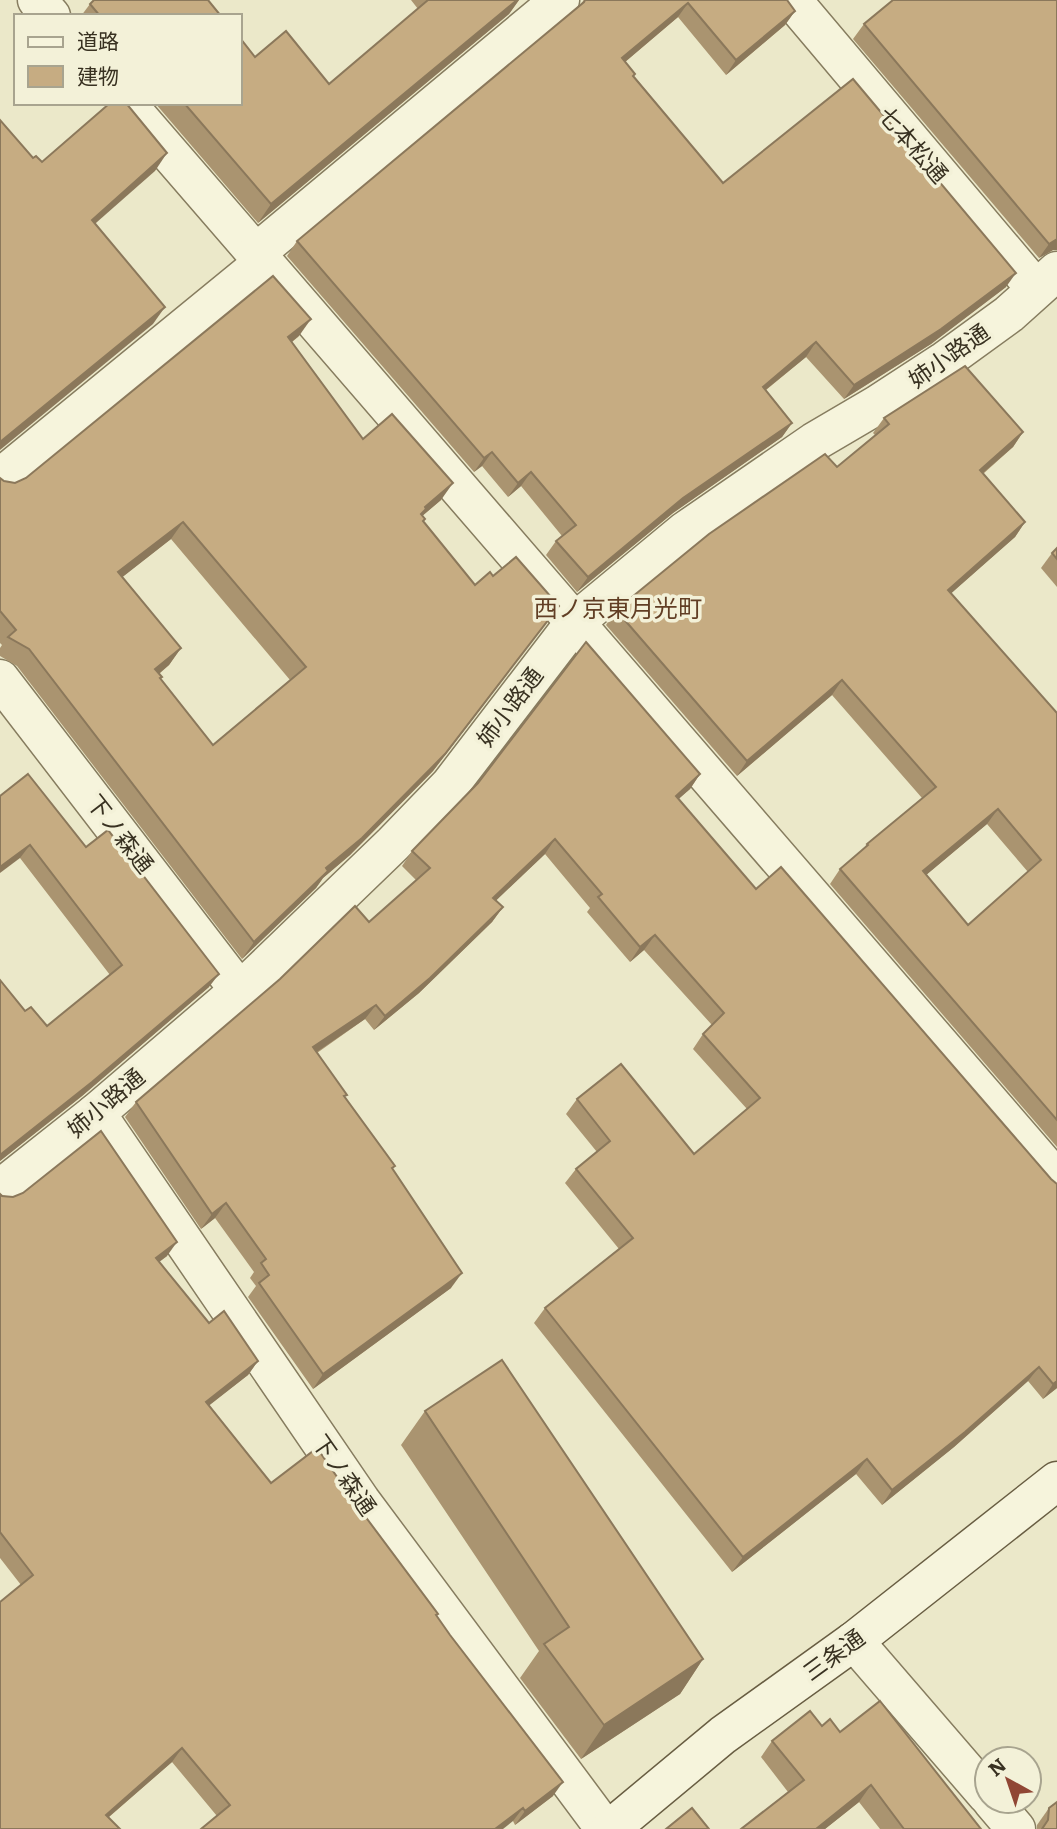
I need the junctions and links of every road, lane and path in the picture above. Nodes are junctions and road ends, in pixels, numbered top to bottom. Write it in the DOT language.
graph roads {
  1 [pos="37,0"];
  2 [pos="560,0"];
  3 [pos="792,0"];
  4 [pos="49,14"];
  5 [pos="128,105"];
  6 [pos="260,258"];
  7 [pos="1047,280"];
  8 [pos="0,478"];
  9 [pos="575,622"];
  10 [pos="0,679"];
  11 [pos="239,990"];
  12 [pos="96,1113"];
  13 [pos="1057,1180"];
  14 [pos="0,1189"];
  15 [pos="1057,1481"];
  16 [pos="854,1641"];
  17 [pos="973,1779"];
  18 [pos="1004,1815"];
  19 [pos="607,1829"];
  20 [pos="1016,1829"];
  1 -- 4 [label="street"];
  2 -- 6 [label="street"];
  3 -- 7 [label="street, 七本松通"];
  5 -- 6 [label="street"];
  6 -- 8 [label="street"];
  6 -- 9 [label="street"];
  7 -- 9 [label="street, 姉小路通"];
  9 -- 11 [label="street, 姉小路通"];
  9 -- 13 [label="street"];
  10 -- 11 [label="street, 下ノ森通"];
  11 -- 12 [label="street, 姉小路通"];
  12 -- 14 [label="street, 姉小路通"];
  12 -- 19 [label="street, 下ノ森通"];
  15 -- 16 [label="street, 三条通"];
  16 -- 17 [label="street"];
  16 -- 19 [label="street, 三条通"];
  18 -- 20 [label="street"];
}
